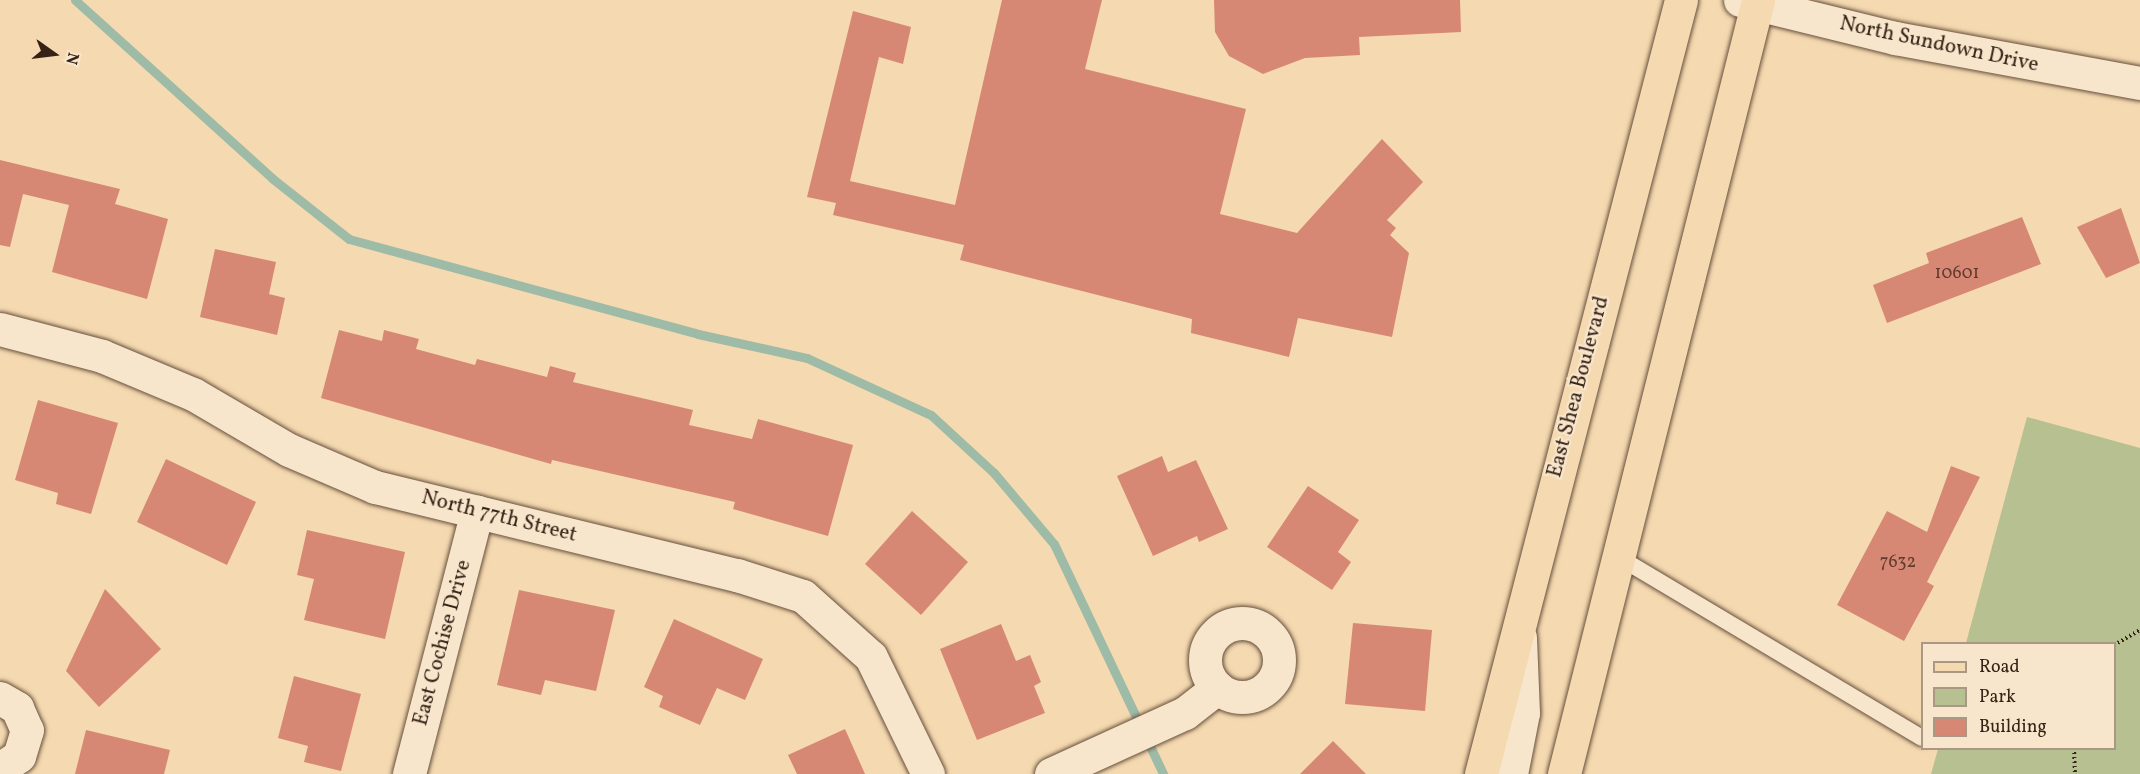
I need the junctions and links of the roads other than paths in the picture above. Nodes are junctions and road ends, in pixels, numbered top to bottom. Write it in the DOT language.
graph roads {
  1 [pos="1681,0"];
  2 [pos="1752,1"];
  3 [pos="2140,82"];
  4 [pos="0,329"];
  5 [pos="477,512"];
  6 [pos="1615,555"];
  7 [pos="1519,620"];
  8 [pos="1217,688"];
  9 [pos="0,698"];
  10 [pos="1921,737"];
  11 [pos="0,769"];
  12 [pos="409,774"];
  13 [pos="928,774"];
  14 [pos="1051,774"];
  15 [pos="1481,774"];
  16 [pos="1511,774"];
  17 [pos="1563,774"];
  1 -- 7 [label="main road, East Shea Boulevard"];
  2 -- 3 [label="street, North Sundown Drive"];
  2 -- 6 [label="main road"];
  4 -- 5 [label="street, North 77th Street"];
  5 -- 12 [label="street, East Cochise Drive"];
  5 -- 13 [label="street, North 77th Street"];
  6 -- 10 [label="lane"];
  6 -- 17 [label="main road"];
  7 -- 15 [label="main road, East Shea Boulevard"];
  7 -- 16 [label="street"];
  8 -- 14 [label="street"];
  9 -- 11 [label="street"];
}
